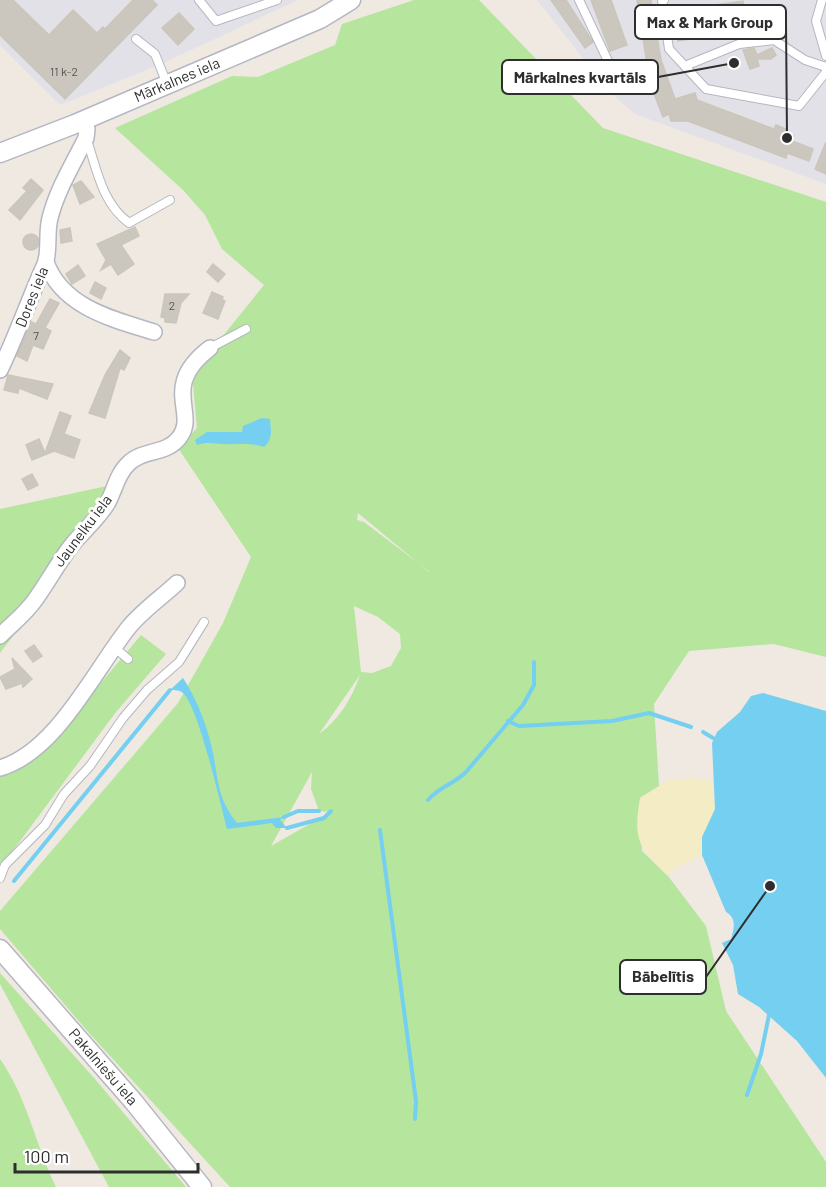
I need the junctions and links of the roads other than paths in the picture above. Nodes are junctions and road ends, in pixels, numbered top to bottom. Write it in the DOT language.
graph roads {
  1 [pos="199,0"];
  2 [pos="277,0"];
  3 [pos="351,0"];
  4 [pos="579,0"];
  5 [pos="662,0"];
  6 [pos="822,0"];
  7 [pos="136,39"];
  8 [pos="826,56"];
  9 [pos="609,63"];
  10 [pos="685,66"];
  11 [pos="826,67"];
  12 [pos="826,72"];
  13 [pos="167,85"];
  14 [pos="85,129"];
  15 [pos="0,153"];
  16 [pos="170,200"];
  17 [pos="46,262"];
  18 [pos="246,329"];
  19 [pos="154,332"];
  20 [pos="210,348"];
  21 [pos="0,370"];
  22 [pos="177,584"];
  23 [pos="204,622"];
  24 [pos="0,636"];
  25 [pos="114,647"];
  26 [pos="128,660"];
  27 [pos="0,768"];
  28 [pos="0,878"];
  29 [pos="0,949"];
  30 [pos="202,1187"];
  1 -- 2 [label="lane"];
  3 -- 13 [label="street, Mārkalnes iela"];
  4 -- 9 [label="lane"];
  5 -- 10 [label="lane"];
  6 -- 8 [label="lane"];
  7 -- 13 [label="lane"];
  10 -- 11 [label="lane"];
  10 -- 12 [label="lane"];
  13 -- 14 [label="street, Mārkalnes iela"];
  14 -- 15 [label="street, Mārkalnes iela"];
  14 -- 16 [label="lane"];
  14 -- 17 [label="street, Dores iela"];
  17 -- 19 [label="street"];
  17 -- 21 [label="street, Dores iela"];
  18 -- 20 [label="lane"];
  20 -- 24 [label="street, Jaunelku iela"];
  22 -- 25 [label="street"];
  23 -- 28 [label="lane"];
  25 -- 26 [label="lane"];
  25 -- 27 [label="street"];
  29 -- 30 [label="street, Pakalniešu iela"];
}
